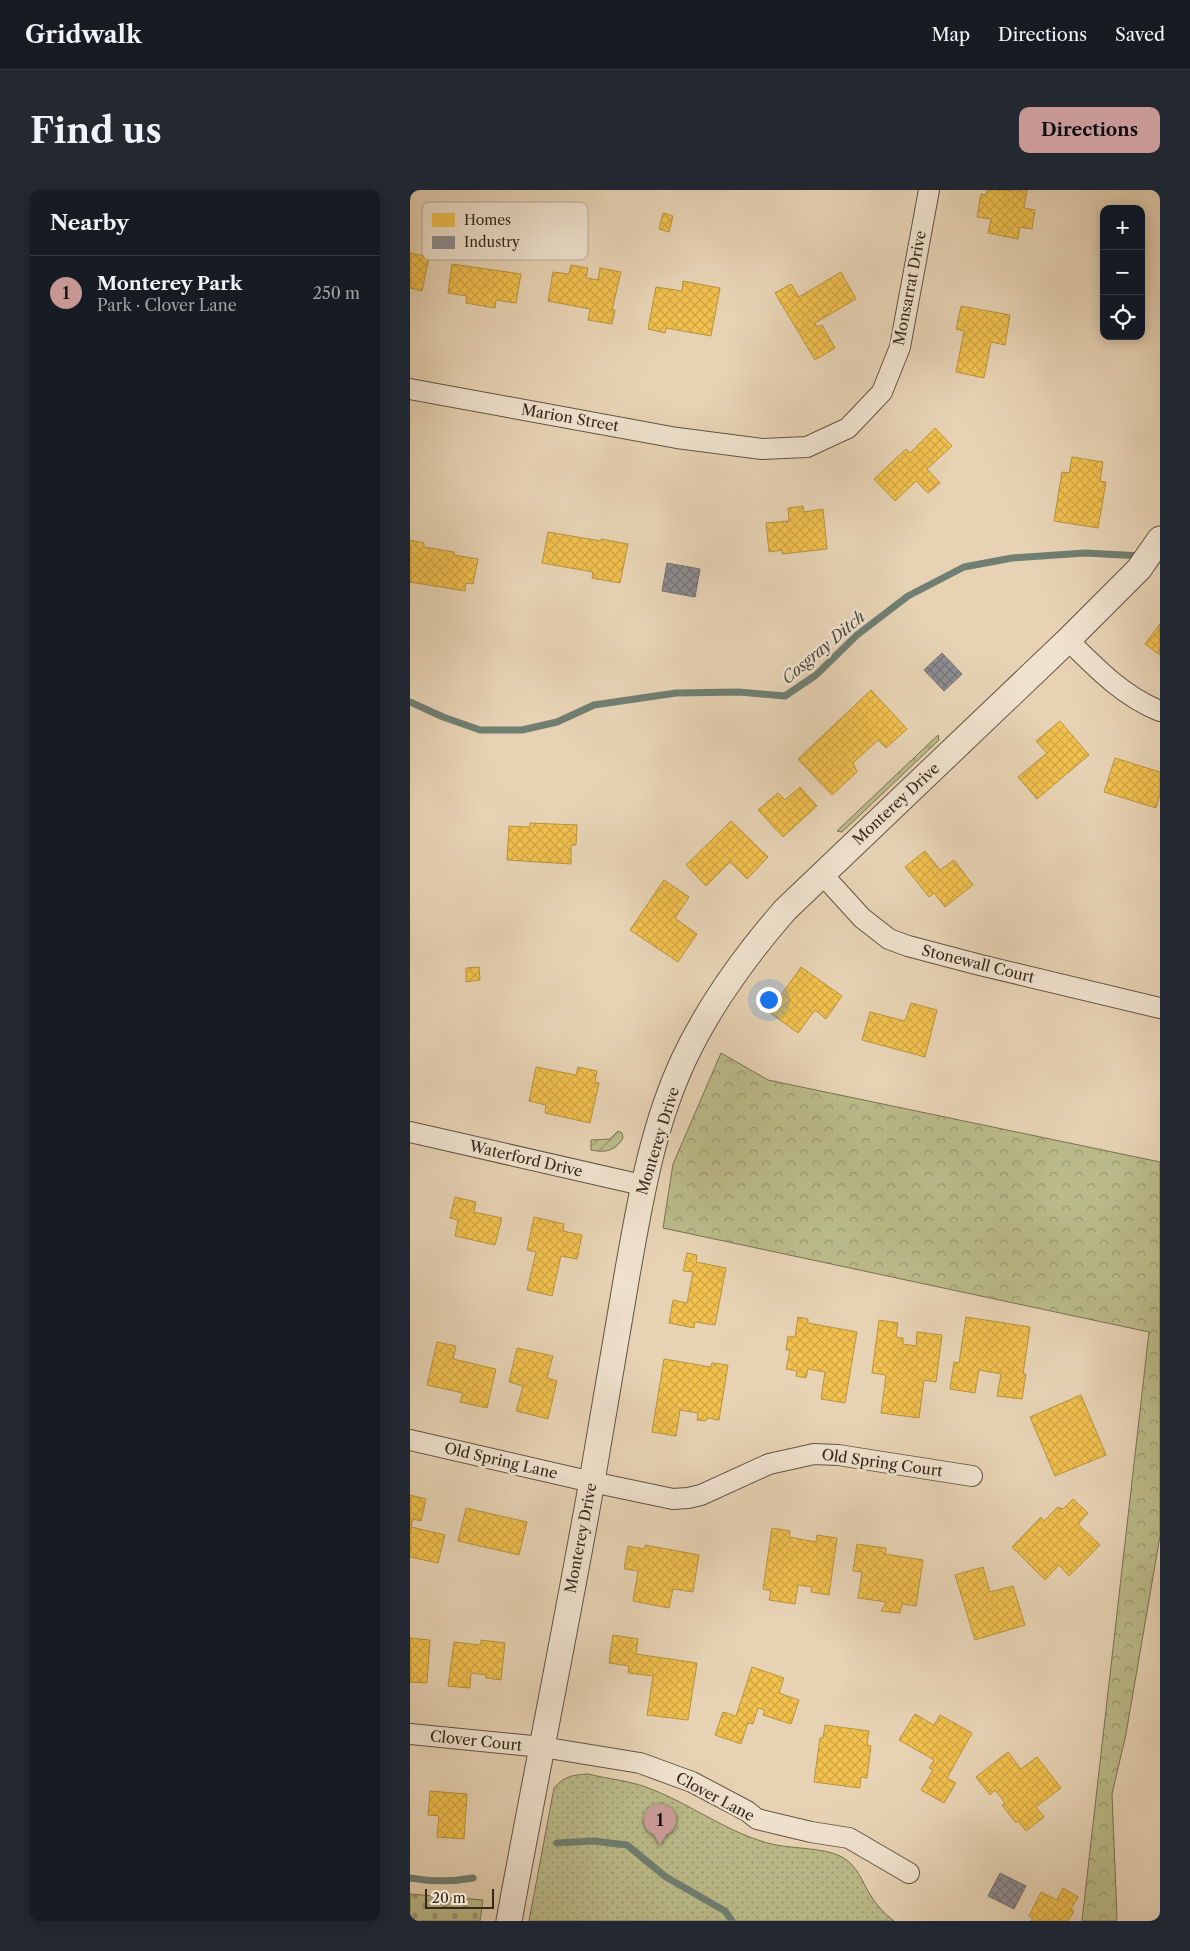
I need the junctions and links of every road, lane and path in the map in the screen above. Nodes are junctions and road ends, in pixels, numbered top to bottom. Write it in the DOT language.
graph roads {
  1 [pos="929,190"];
  2 [pos="410,389"];
  3 [pos="730,445"];
  4 [pos="1160,540"];
  5 [pos="1068,640"];
  6 [pos="1160,711"];
  7 [pos="822,874"];
  8 [pos="1160,1008"];
  9 [pos="410,1132"];
  10 [pos="642,1185"];
  11 [pos="410,1440"];
  12 [pos="972,1476"];
  13 [pos="592,1482"];
  14 [pos="410,1734"];
  15 [pos="542,1747"];
  16 [pos="909,1873"];
  17 [pos="509,1921"];
  1 -- 3 [label="street, Monsarrat Drive"];
  2 -- 3 [label="street, Marion Street"];
  4 -- 5 [label="street, Monterey Drive"];
  5 -- 6 [label="street"];
  5 -- 7 [label="street, Monterey Drive"];
  7 -- 8 [label="street, Stonewall Court"];
  7 -- 10 [label="street, Monterey Drive"];
  9 -- 10 [label="street, Waterford Drive"];
  10 -- 13 [label="street, Monterey Drive"];
  11 -- 13 [label="street, Old Spring Lane"];
  12 -- 13 [label="street, Old Spring Court"];
  13 -- 15 [label="street, Monterey Drive"];
  14 -- 15 [label="street, Clover Court"];
  15 -- 16 [label="street, Clover Lane"];
  15 -- 17 [label="street, Monterey Drive"];
}
